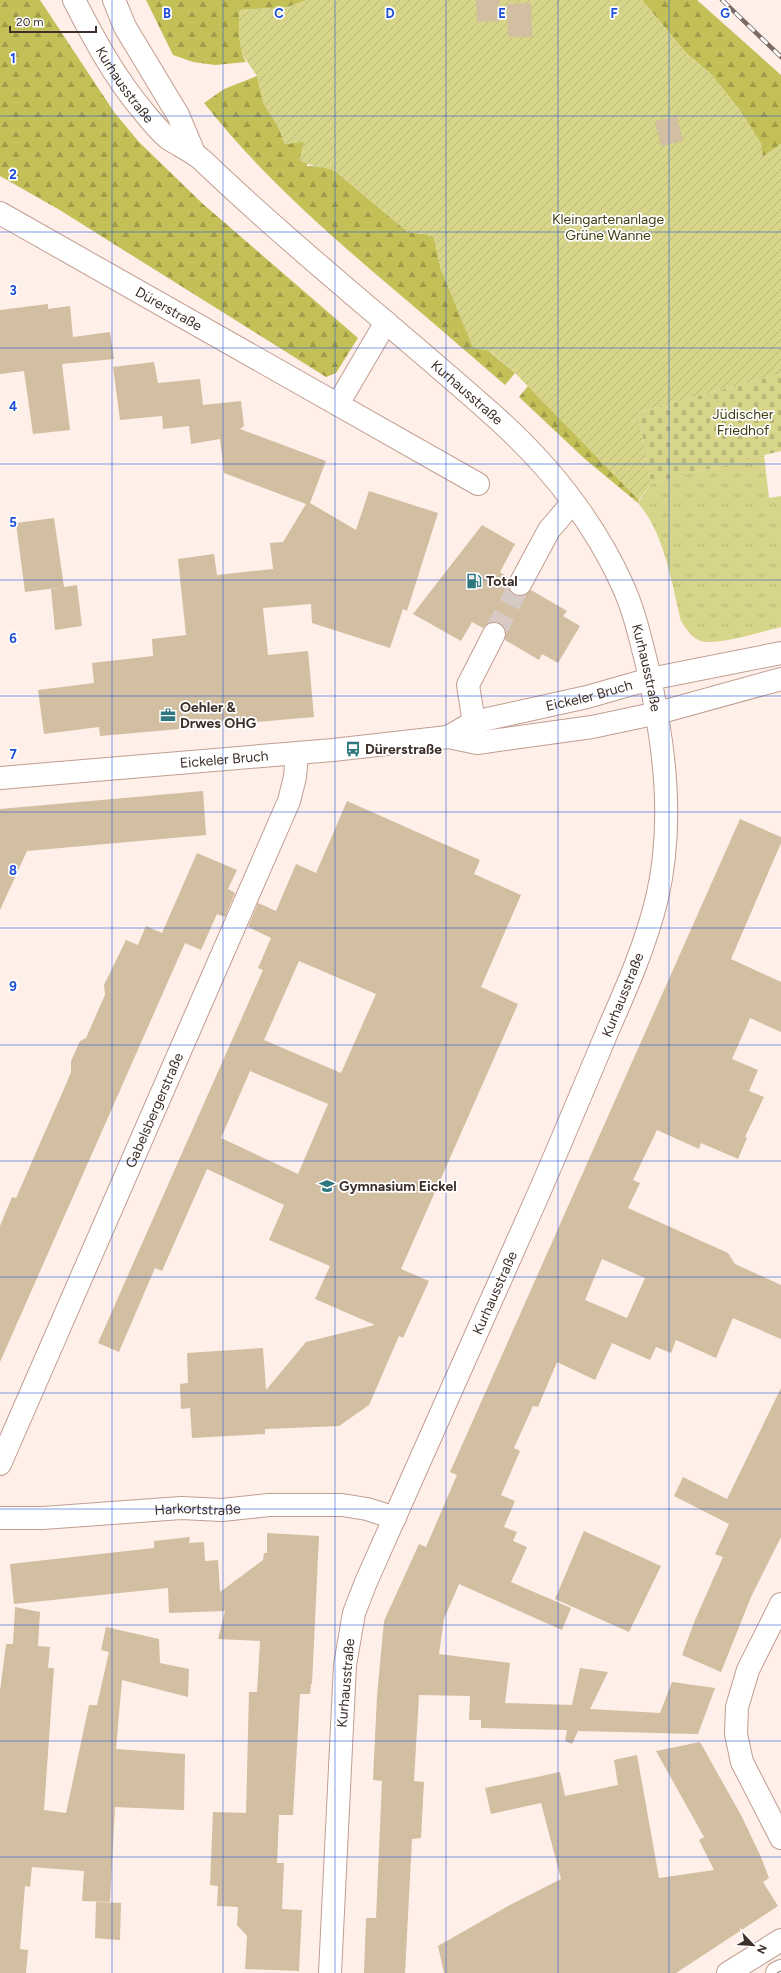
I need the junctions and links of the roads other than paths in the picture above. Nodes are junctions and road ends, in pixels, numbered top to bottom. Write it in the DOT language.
graph roads {
  1 [pos="74,0"];
  2 [pos="114,0"];
  3 [pos="194,153"];
  4 [pos="0,213"];
  5 [pos="386,322"];
  6 [pos="338,404"];
  7 [pos="478,484"];
  8 [pos="573,502"];
  9 [pos="520,584"];
  10 [pos="494,634"];
  11 [pos="781,653"];
  12 [pos="650,679"];
  13 [pos="781,679"];
  14 [pos="658,713"];
  15 [pos="474,722"];
  16 [pos="448,737"];
  17 [pos="477,743"];
  18 [pos="298,754"];
  19 [pos="0,778"];
  20 [pos="0,1464"];
  21 [pos="0,1518"];
  22 [pos="395,1518"];
  23 [pos="781,1604"];
  24 [pos="781,1838"];
  25 [pos="781,1940"];
  26 [pos="781,1971"];
  27 [pos="330,1973"];
  28 [pos="728,1973"];
  29 [pos="777,1973"];
  1 -- 3 [label="street, Kurhausstraße"];
  2 -- 3 [label="street, Kurhausstraße"];
  3 -- 5 [label="street, Kurhausstraße"];
  4 -- 6 [label="street, Dürerstraße"];
  5 -- 6 [label="street"];
  5 -- 8 [label="street, Kurhausstraße"];
  6 -- 7 [label="street, Dürerstraße"];
  8 -- 9 [label="street"];
  8 -- 12 [label="street, Kurhausstraße"];
  10 -- 15 [label="street"];
  11 -- 12 [label="street, Eickeler Bruch"];
  12 -- 14 [label="street, Kurhausstraße"];
  12 -- 15 [label="street, Eickeler Bruch"];
  13 -- 14 [label="street, Eickeler Bruch"];
  14 -- 17 [label="street, Eickeler Bruch"];
  14 -- 22 [label="street, Kurhausstraße"];
  15 -- 16 [label="street, Eickeler Bruch"];
  15 -- 17 [label="street"];
  16 -- 17 [label="street, Eickeler Bruch"];
  16 -- 18 [label="street, Eickeler Bruch"];
  18 -- 19 [label="street, Eickeler Bruch"];
  18 -- 20 [label="street, Gabelsbergerstraße"];
  21 -- 22 [label="street, Harkortstraße"];
  22 -- 27 [label="street, Kurhausstraße"];
  23 -- 24 [label="street"];
  25 -- 28 [label="street"];
  26 -- 29 [label="street"];
}
